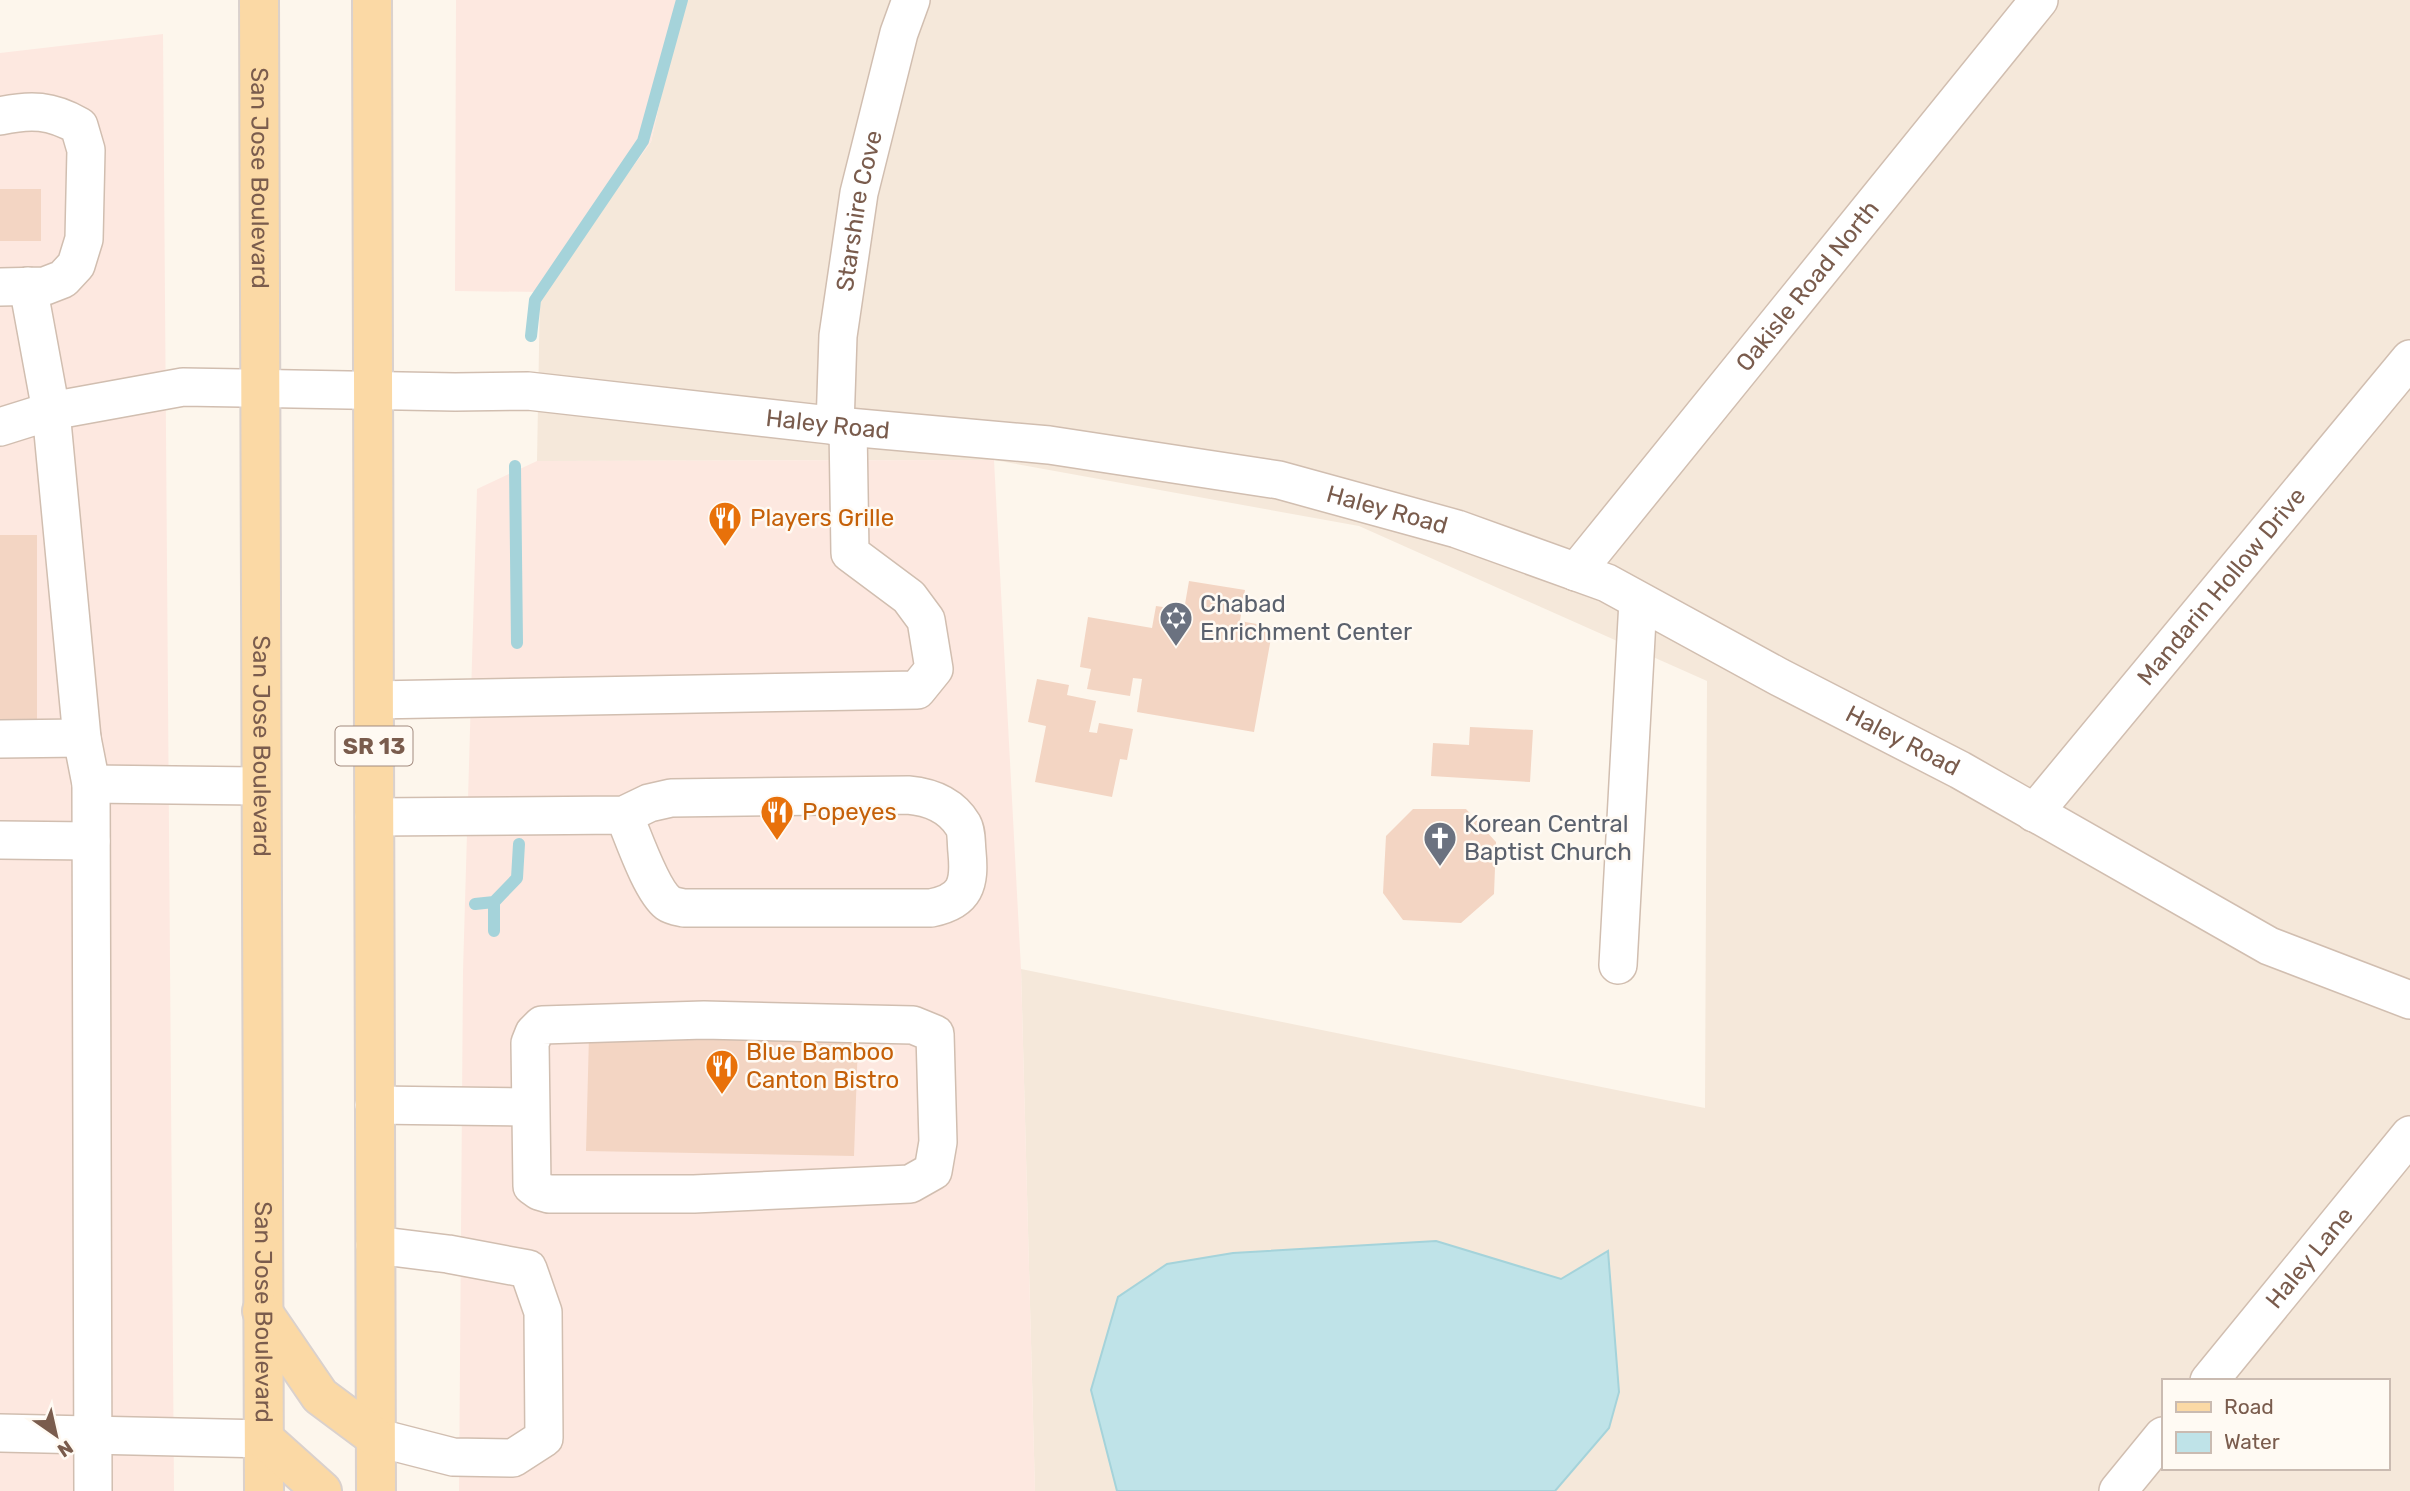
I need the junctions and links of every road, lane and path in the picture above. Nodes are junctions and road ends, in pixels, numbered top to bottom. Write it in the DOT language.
graph roads {
  1 [pos="259,0"];
  2 [pos="372,0"];
  3 [pos="911,0"];
  4 [pos="2039,0"];
  5 [pos="0,116"];
  6 [pos="14,286"];
  7 [pos="2410,359"];
  8 [pos="261,388"];
  9 [pos="373,390"];
  10 [pos="51,411"];
  11 [pos="0,427"];
  12 [pos="841,427"];
  13 [pos="1576,572"];
  14 [pos="1638,601"];
  15 [pos="374,700"];
  16 [pos="0,738"];
  17 [pos="82,738"];
  18 [pos="91,784"];
  19 [pos="261,786"];
  20 [pos="2034,813"];
  21 [pos="624,815"];
  22 [pos="374,817"];
  23 [pos="0,840"];
  24 [pos="91,841"];
  25 [pos="1618,965"];
  26 [pos="2410,1000"];
  27 [pos="374,1105"];
  28 [pos="529,1107"];
  29 [pos="2410,1135"];
  30 [pos="375,1245"];
  31 [pos="262,1311"];
  32 [pos="2211,1379"];
  33 [pos="0,1433"];
  34 [pos="92,1434"];
  35 [pos="375,1437"];
  36 [pos="2162,1437"];
  37 [pos="264,1439"];
  38 [pos="93,1491"];
  39 [pos="264,1491"];
  40 [pos="322,1491"];
  41 [pos="376,1491"];
  42 [pos="2118,1491"];
  1 -- 8 [label="main road, San Jose Boulevard"];
  2 -- 9 [label="main road, SR 13"];
  3 -- 12 [label="street, Starshire Cove"];
  4 -- 13 [label="street, Oakisle Road North"];
  5 -- 6 [label="street"];
  6 -- 10 [label="street"];
  7 -- 20 [label="street, Mandarin Hollow Drive"];
  8 -- 9 [label="street, Haley Road"];
  8 -- 10 [label="street, Haley Road"];
  8 -- 19 [label="main road, San Jose Boulevard"];
  9 -- 12 [label="street, Haley Road"];
  9 -- 15 [label="main road, SR 13"];
  10 -- 11 [label="street, Haley Road"];
  10 -- 17 [label="street"];
  12 -- 13 [label="street, Haley Road"];
  12 -- 15 [label="street, Starshire Cove"];
  13 -- 14 [label="street, Haley Road"];
  14 -- 20 [label="street, Haley Road"];
  14 -- 25 [label="street"];
  15 -- 22 [label="main road, SR 13"];
  16 -- 17 [label="street"];
  17 -- 18 [label="street"];
  18 -- 19 [label="street"];
  18 -- 24 [label="street"];
  19 -- 31 [label="main road, San Jose Boulevard"];
  20 -- 26 [label="street, Haley Road"];
  21 -- 21 [label="street"];
  21 -- 22 [label="street"];
  22 -- 27 [label="main road, SR 13"];
  23 -- 24 [label="street"];
  24 -- 34 [label="street"];
  27 -- 28 [label="street"];
  27 -- 30 [label="main road, SR 13"];
  28 -- 28 [label="street"];
  29 -- 32 [label="street, Haley Lane"];
  30 -- 35 [label="main road, SR 13"];
  30 -- 35 [label="street"];
  31 -- 35 [label="main road"];
  31 -- 37 [label="main road, San Jose Boulevard"];
  33 -- 34 [label="street"];
  34 -- 37 [label="street"];
  34 -- 38 [label="street"];
  35 -- 41 [label="main road, SR 13"];
  36 -- 42 [label="street"];
  37 -- 39 [label="main road, San Jose Boulevard"];
  37 -- 40 [label="main road"];
}
